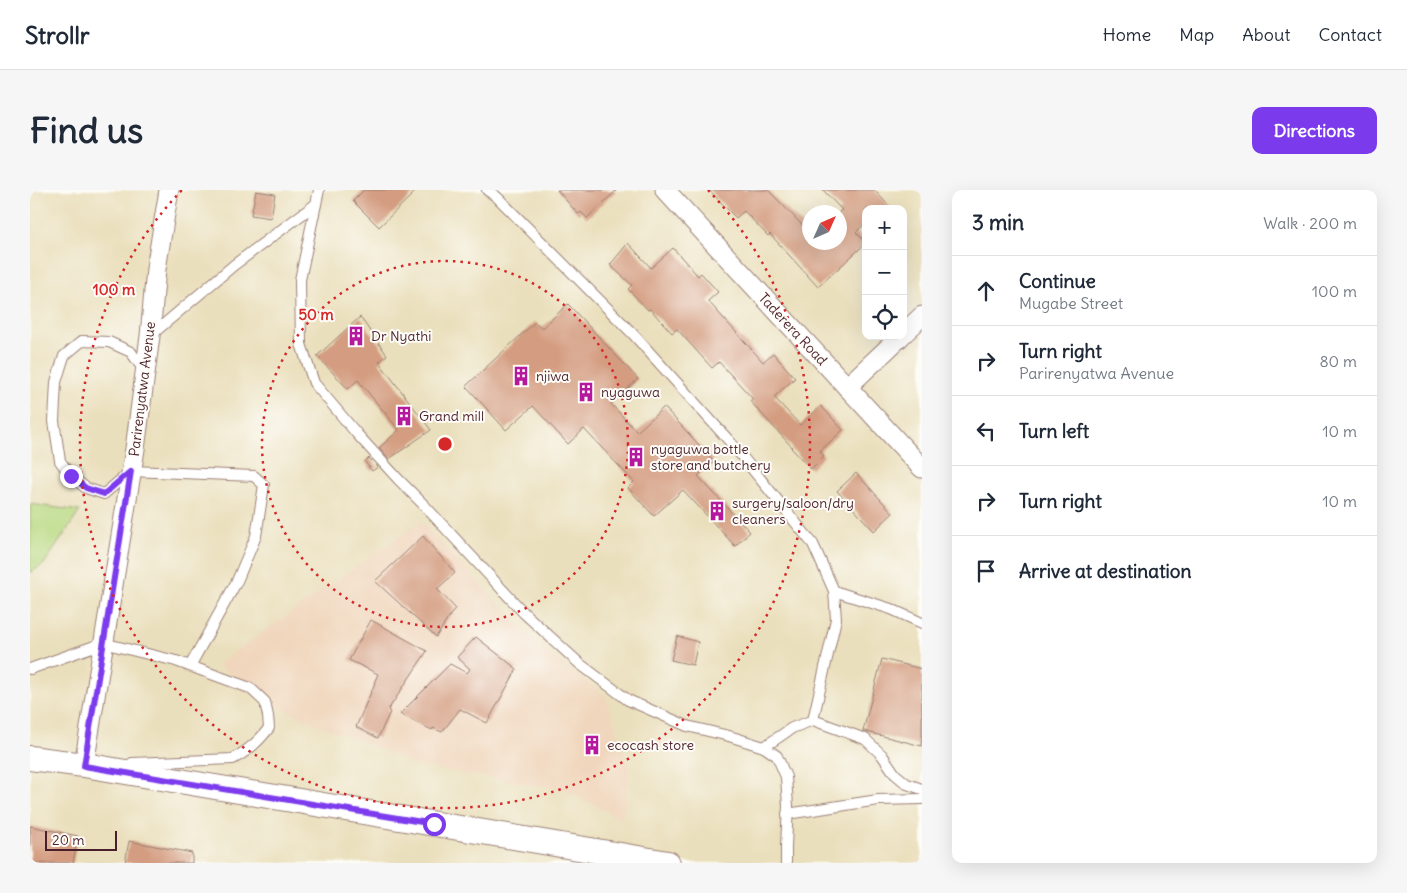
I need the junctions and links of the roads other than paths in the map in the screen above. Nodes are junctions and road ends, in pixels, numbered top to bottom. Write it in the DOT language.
graph roads {
  1 [pos="169,190"];
  2 [pos="319,190"];
  3 [pos="487,190"];
  4 [pos="665,190"];
  5 [pos="316,204"];
  6 [pos="922,316"];
  7 [pos="907,330"];
  8 [pos="150,336"];
  9 [pos="897,340"];
  10 [pos="145,373"];
  11 [pos="847,387"];
  12 [pos="922,468"];
  13 [pos="131,471"];
  14 [pos="834,590"];
  15 [pos="922,623"];
  16 [pos="103,643"];
  17 [pos="190,666"];
  18 [pos="30,669"];
  19 [pos="813,720"];
  20 [pos="764,747"];
  21 [pos="30,758"];
  22 [pos="84,766"];
  23 [pos="922,789"];
  24 [pos="922,799"];
  25 [pos="787,814"];
  26 [pos="668,863"];
  27 [pos="786,863"];
  1 -- 8 [label="street, Parirenyatwa Avenue"];
  2 -- 5 [label="lane"];
  3 -- 14 [label="lane"];
  4 -- 11 [label="street, Taderera Road"];
  5 -- 8 [label="lane"];
  5 -- 20 [label="lane"];
  6 -- 7 [label="street"];
  8 -- 10 [label="street, Parirenyatwa Avenue"];
  9 -- 11 [label="street"];
  10 -- 13 [label="street, Parirenyatwa Avenue"];
  10 -- 13 [label="lane"];
  11 -- 12 [label="street, Taderera Road"];
  13 -- 16 [label="street, Parirenyatwa Avenue"];
  13 -- 17 [label="lane"];
  14 -- 15 [label="lane"];
  14 -- 19 [label="lane"];
  16 -- 17 [label="lane"];
  16 -- 18 [label="lane"];
  16 -- 22 [label="street, Parirenyatwa Avenue"];
  17 -- 22 [label="lane"];
  19 -- 20 [label="lane"];
  19 -- 23 [label="lane"];
  20 -- 25 [label="lane"];
  21 -- 22 [label="street"];
  22 -- 26 [label="street"];
  24 -- 25 [label="lane"];
  25 -- 27 [label="lane"];
}
